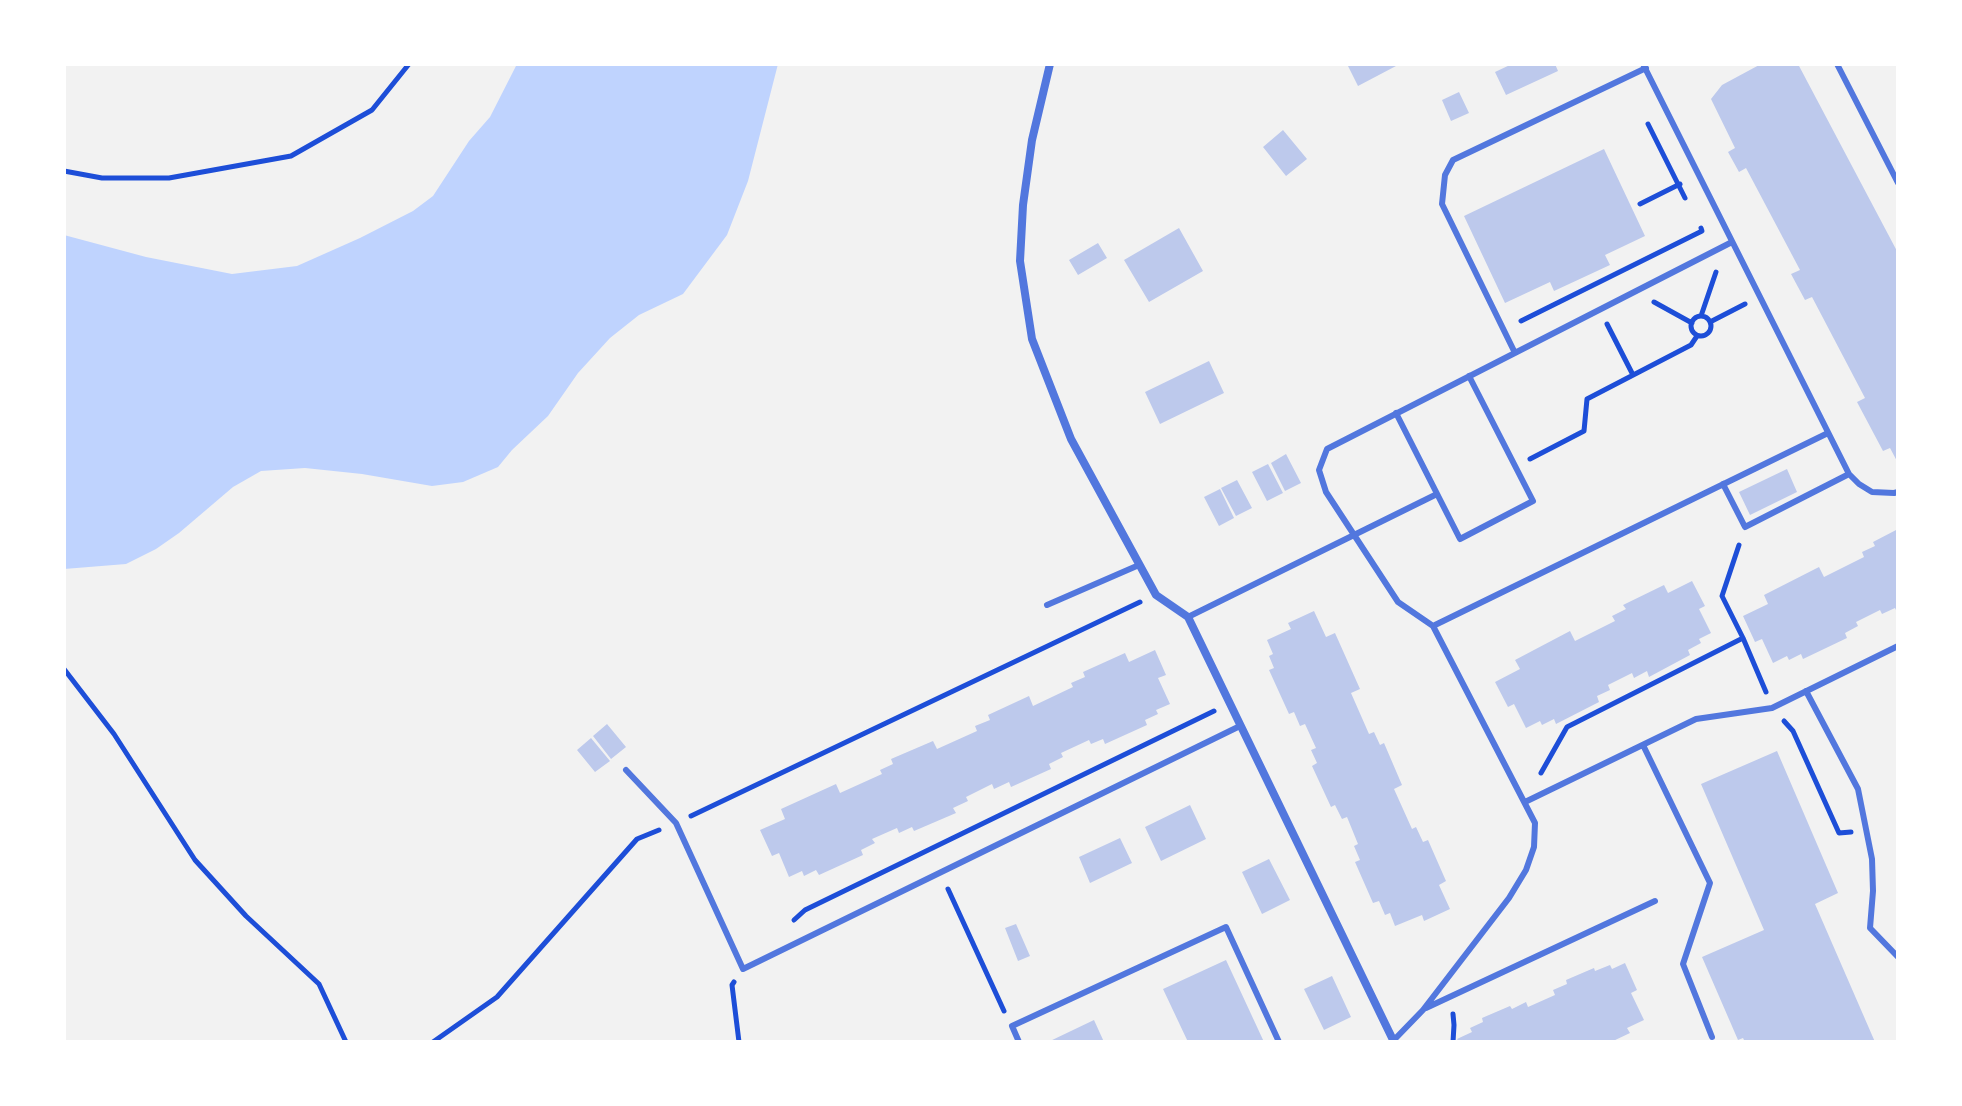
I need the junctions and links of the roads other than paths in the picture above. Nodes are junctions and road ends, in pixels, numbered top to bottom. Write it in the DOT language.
graph roads {
  1 [pos="1050,64"];
  2 [pos="1837,64"];
  3 [pos="1645,66"];
  4 [pos="1898,183"];
  5 [pos="1730,243"];
  6 [pos="1515,353"];
  7 [pos="1469,376"];
  8 [pos="1396,413"];
  9 [pos="1828,433"];
  10 [pos="1849,474"];
  11 [pos="1723,484"];
  12 [pos="1898,492"];
  13 [pos="1437,494"];
  14 [pos="1354,535"];
  15 [pos="1139,565"];
  16 [pos="1047,605"];
  17 [pos="1188,617"];
  18 [pos="1433,626"];
  19 [pos="1898,646"];
  20 [pos="1806,691"];
  21 [pos="1240,726"];
  22 [pos="1643,745"];
  23 [pos="626,770"];
  24 [pos="1525,802"];
  25 [pos="1655,901"];
  26 [pos="1898,957"];
  27 [pos="1423,1010"];
  28 [pos="1712,1037"];
  29 [pos="1019,1042"];
  30 [pos="1279,1042"];
  31 [pos="1394,1042"];
  1 -- 15 [label="street"];
  2 -- 4 [label="lane"];
  3 -- 5 [label="lane"];
  3 -- 6 [label="lane"];
  5 -- 6 [label="lane"];
  5 -- 9 [label="lane"];
  6 -- 7 [label="lane"];
  7 -- 8 [label="lane"];
  7 -- 13 [label="lane"];
  8 -- 13 [label="lane"];
  8 -- 14 [label="lane"];
  9 -- 10 [label="lane"];
  9 -- 11 [label="lane"];
  10 -- 11 [label="lane"];
  10 -- 12 [label="lane"];
  11 -- 18 [label="lane"];
  13 -- 14 [label="lane"];
  14 -- 17 [label="lane"];
  14 -- 18 [label="lane"];
  15 -- 16 [label="lane"];
  15 -- 17 [label="street"];
  17 -- 21 [label="street"];
  18 -- 24 [label="lane"];
  19 -- 20 [label="lane"];
  20 -- 22 [label="lane"];
  20 -- 26 [label="lane"];
  21 -- 23 [label="lane"];
  21 -- 31 [label="street"];
  22 -- 24 [label="lane"];
  22 -- 28 [label="lane"];
  24 -- 27 [label="lane"];
  25 -- 27 [label="lane"];
  27 -- 31 [label="lane"];
  29 -- 30 [label="lane"];
}
